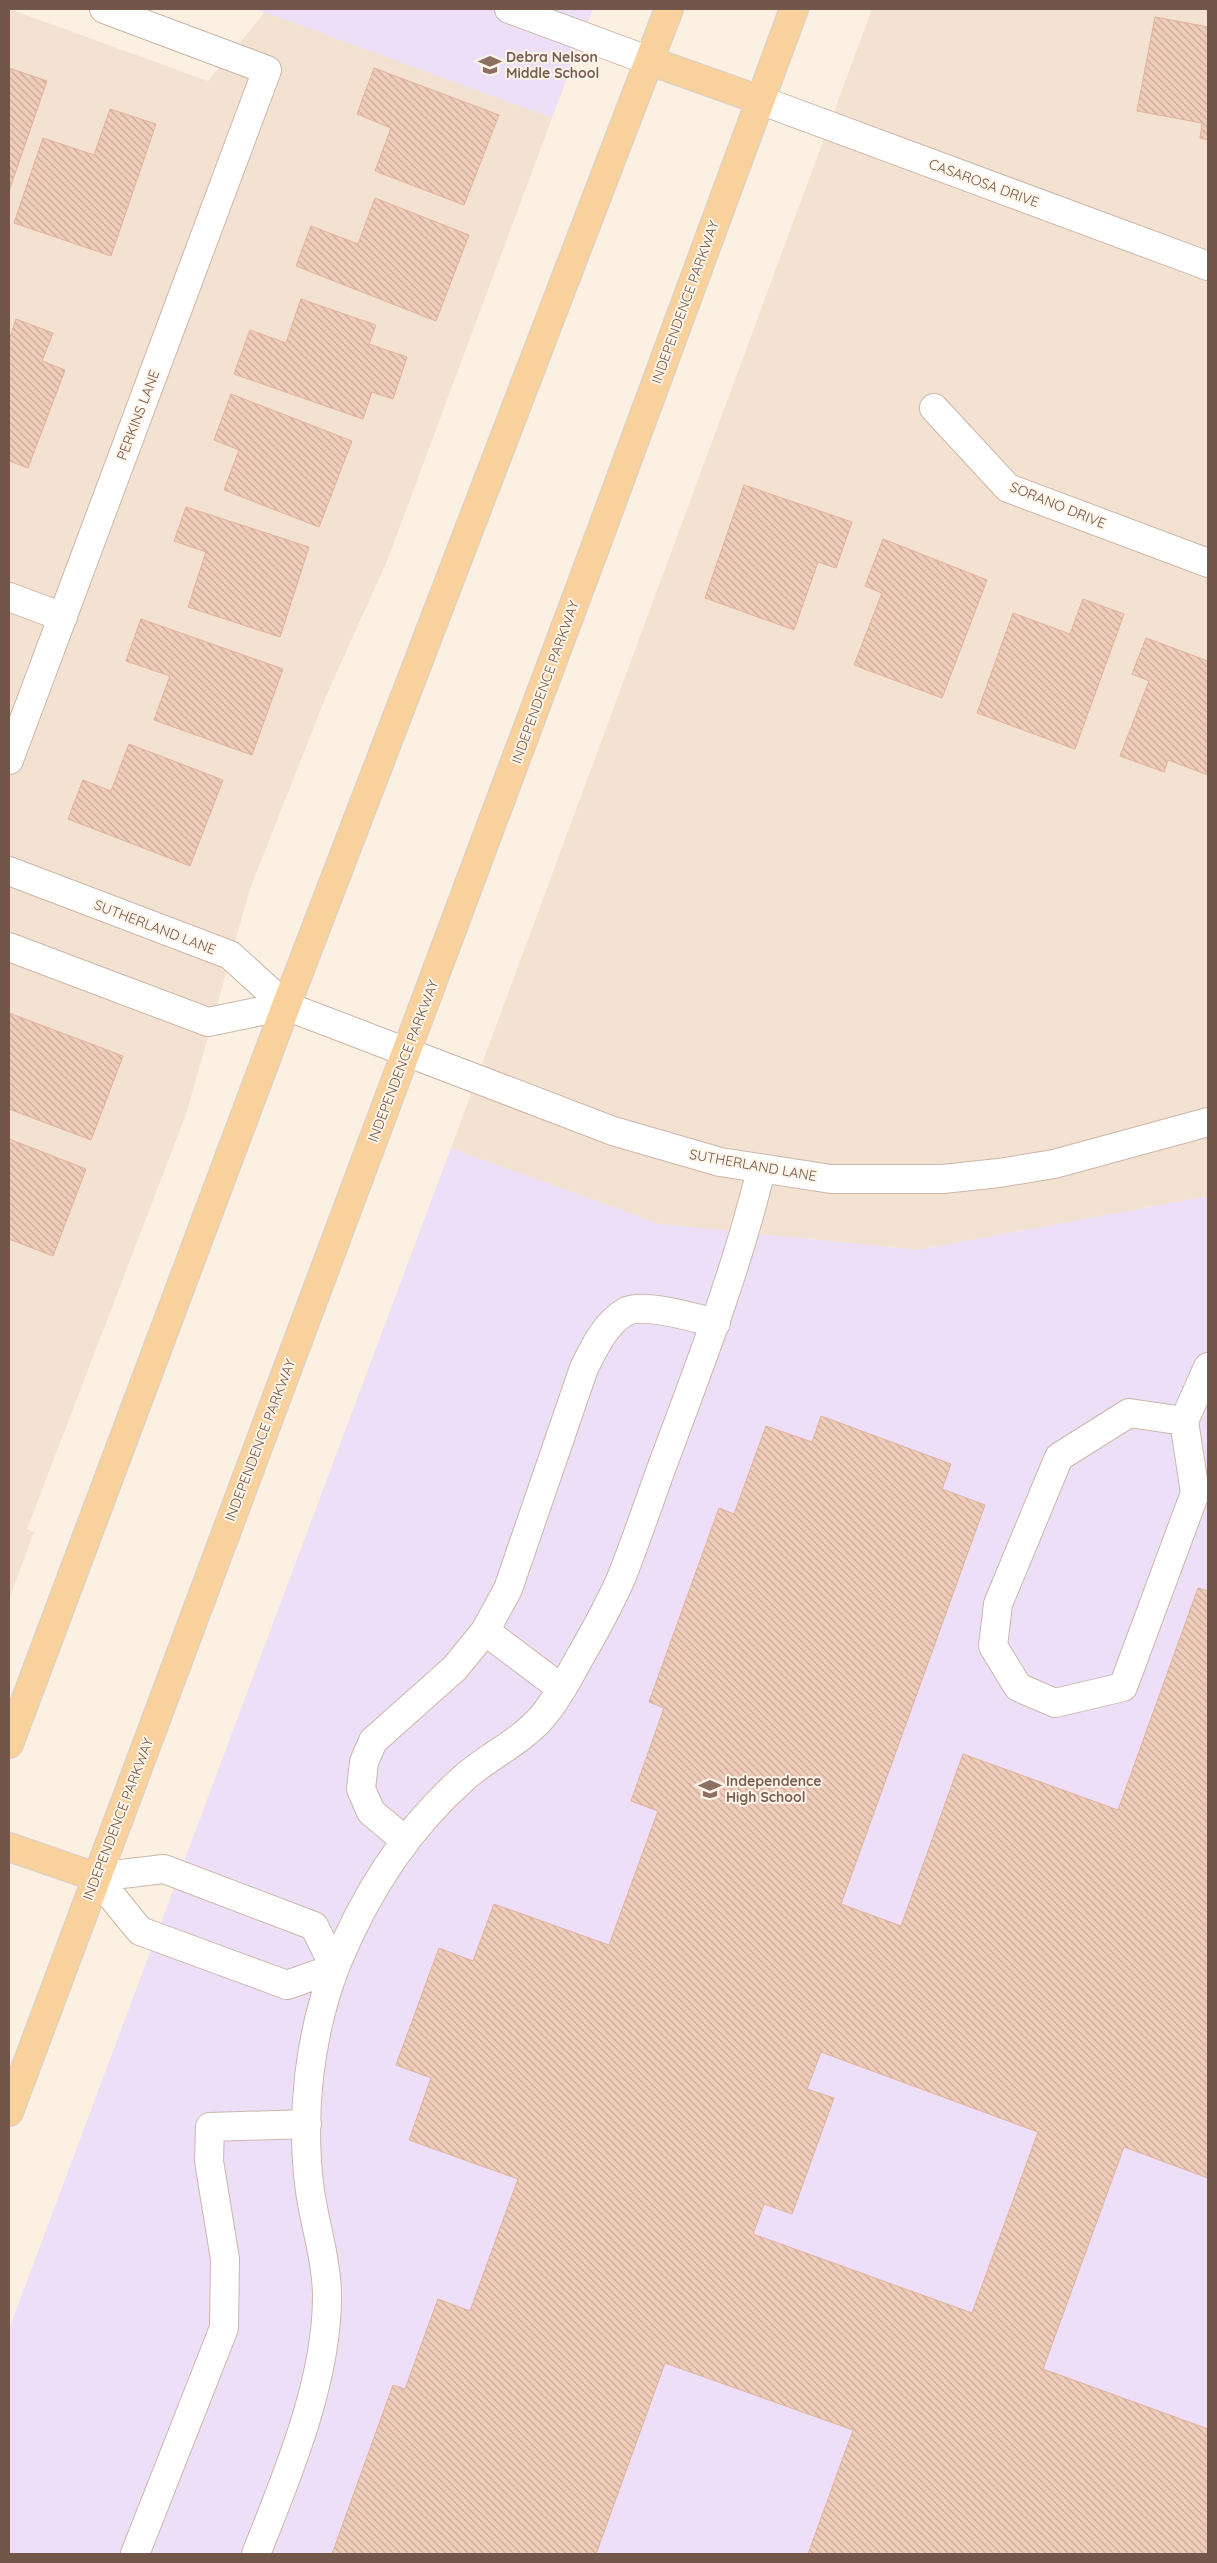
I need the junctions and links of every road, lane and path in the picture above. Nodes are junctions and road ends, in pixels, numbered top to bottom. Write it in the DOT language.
graph roads {
  1 [pos="104,9"];
  2 [pos="509,9"];
  3 [pos="669,9"];
  4 [pos="794,9"];
  5 [pos="650,60"];
  6 [pos="760,100"];
  7 [pos="1208,266"];
  8 [pos="934,408"];
  9 [pos="1208,563"];
  10 [pos="9,597"];
  11 [pos="62,617"];
  12 [pos="9,760"];
  13 [pos="9,871"];
  14 [pos="9,946"];
  15 [pos="286,1006"];
  16 [pos="406,1052"];
  17 [pos="1208,1122"];
  18 [pos="761,1170"];
  19 [pos="716,1323"];
  20 [pos="1208,1366"];
  21 [pos="1184,1421"];
  22 [pos="485,1631"];
  23 [pos="562,1689"];
  24 [pos="9,1744"];
  25 [pos="406,1841"];
  26 [pos="9,1847"];
  27 [pos="96,1877"];
  28 [pos="335,1968"];
  29 [pos="9,2112"];
  30 [pos="307,2124"];
  31 [pos="135,2554"];
  32 [pos="256,2554"];
  1 -- 11 [label="street, PERKINS LANE"];
  2 -- 5 [label="street"];
  3 -- 5 [label="main road"];
  4 -- 6 [label="main road, INDEPENDENCE PARKWAY"];
  5 -- 6 [label="main road"];
  5 -- 15 [label="main road"];
  6 -- 7 [label="street, CASAROSA DRIVE"];
  6 -- 16 [label="main road, INDEPENDENCE PARKWAY"];
  8 -- 9 [label="street, SORANO DRIVE"];
  10 -- 11 [label="street"];
  11 -- 12 [label="street, PERKINS LANE"];
  13 -- 15 [label="street, SUTHERLAND LANE"];
  14 -- 15 [label="street"];
  15 -- 16 [label="street, SUTHERLAND LANE"];
  15 -- 24 [label="main road"];
  16 -- 18 [label="street, SUTHERLAND LANE"];
  16 -- 27 [label="main road, INDEPENDENCE PARKWAY"];
  17 -- 18 [label="street, SUTHERLAND LANE"];
  18 -- 19 [label="street"];
  19 -- 22 [label="street"];
  19 -- 23 [label="street"];
  20 -- 21 [label="street"];
  21 -- 21 [label="street"];
  22 -- 23 [label="street"];
  22 -- 25 [label="street"];
  23 -- 25 [label="street"];
  25 -- 28 [label="street"];
  26 -- 27 [label="main road"];
  27 -- 28 [label="street"];
  27 -- 28 [label="street"];
  27 -- 29 [label="main road, INDEPENDENCE PARKWAY"];
  28 -- 30 [label="street"];
  30 -- 31 [label="street"];
  30 -- 32 [label="street"];
}
